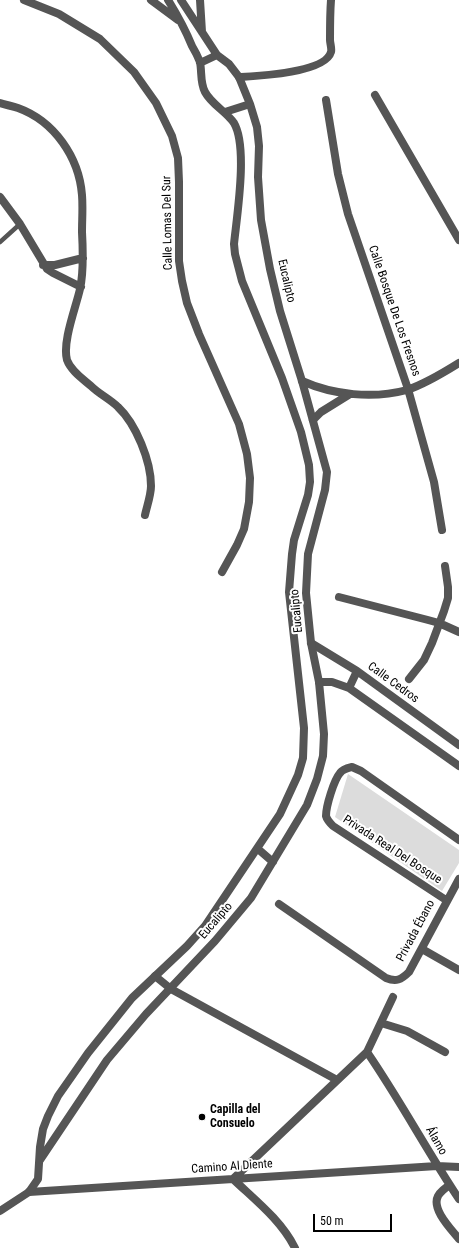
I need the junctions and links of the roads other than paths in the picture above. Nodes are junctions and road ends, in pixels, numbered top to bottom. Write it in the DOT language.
graph roads {
  1 [pos="24,0"];
  2 [pos="151,0"];
  3 [pos="168,0"];
  4 [pos="180,0"];
  5 [pos="200,0"];
  6 [pos="331,0"];
  7 [pos="183,23"];
  8 [pos="203,34"];
  9 [pos="216,55"];
  10 [pos="200,63"];
  11 [pos="239,77"];
  12 [pos="375,95"];
  13 [pos="326,100"];
  14 [pos="0,103"];
  15 [pos="250,104"];
  16 [pos="225,112"];
  17 [pos="0,197"];
  18 [pos="20,224"];
  19 [pos="459,240"];
  20 [pos="0,242"];
  21 [pos="83,258"];
  22 [pos="43,265"];
  23 [pos="81,287"];
  24 [pos="459,363"];
  25 [pos="302,380"];
  26 [pos="408,390"];
  27 [pos="350,394"];
  28 [pos="313,420"];
  29 [pos="145,515"];
  30 [pos="442,530"];
  31 [pos="445,566"];
  32 [pos="222,572"];
  33 [pos="339,597"];
  34 [pos="439,623"];
  35 [pos="459,632"];
  36 [pos="312,643"];
  37 [pos="357,671"];
  38 [pos="409,679"];
  39 [pos="319,682"];
  40 [pos="349,688"];
  41 [pos="459,745"];
  42 [pos="459,766"];
  43 [pos="459,840"];
  44 [pos="258,849"];
  45 [pos="273,862"];
  46 [pos="459,878"];
  47 [pos="446,900"];
  48 [pos="279,904"];
  49 [pos="422,949"];
  50 [pos="459,970"];
  51 [pos="155,976"];
  52 [pos="170,989"];
  53 [pos="393,997"];
  54 [pos="381,1024"];
  55 [pos="367,1052"];
  56 [pos="445,1052"];
  57 [pos="337,1080"];
  58 [pos="39,1160"];
  59 [pos="437,1166"];
  60 [pos="459,1167"];
  61 [pos="233,1179"];
  62 [pos="450,1185"];
  63 [pos="29,1192"];
  64 [pos="459,1199"];
  65 [pos="0,1210"];
  66 [pos="459,1239"];
  67 [pos="294,1248"];
  1 -- 32 [label="street, Calle Lomas Del Sur"];
  2 -- 7 [label="street"];
  3 -- 7 [label="street, Eucalipto"];
  4 -- 8 [label="street, Eucalipto"];
  5 -- 8 [label="street"];
  6 -- 11 [label="street"];
  7 -- 10 [label="street, Eucalipto"];
  8 -- 9 [label="street, Eucalipto"];
  9 -- 10 [label="street"];
  9 -- 11 [label="street, Eucalipto"];
  10 -- 16 [label="street, Eucalipto"];
  11 -- 15 [label="street, Eucalipto"];
  12 -- 19 [label="street"];
  13 -- 26 [label="street, Calle Bosque De Los Fresnos"];
  14 -- 21 [label="street"];
  15 -- 16 [label="street"];
  15 -- 25 [label="street, Eucalipto"];
  16 -- 44 [label="street, Eucalipto"];
  17 -- 18 [label="street"];
  18 -- 20 [label="lane"];
  18 -- 22 [label="street"];
  21 -- 22 [label="street"];
  21 -- 23 [label="street"];
  22 -- 23 [label="street"];
  23 -- 29 [label="street"];
  24 -- 26 [label="street"];
  25 -- 27 [label="street"];
  25 -- 28 [label="street, Eucalipto"];
  26 -- 27 [label="street"];
  26 -- 30 [label="street, Calle Bosque De Los Fresnos"];
  27 -- 28 [label="street"];
  28 -- 36 [label="street, Eucalipto"];
  31 -- 34 [label="street"];
  33 -- 34 [label="street"];
  34 -- 35 [label="street"];
  34 -- 38 [label="street"];
  36 -- 37 [label="street, Calle Cedros"];
  36 -- 39 [label="street, Eucalipto"];
  37 -- 40 [label="street"];
  37 -- 41 [label="street, Calle Cedros"];
  39 -- 40 [label="street"];
  39 -- 45 [label="street, Eucalipto"];
  40 -- 42 [label="street"];
  43 -- 47 [label="street, Privada Real Del Bosque"];
  44 -- 45 [label="street"];
  44 -- 51 [label="street, Eucalipto"];
  45 -- 52 [label="street, Eucalipto"];
  46 -- 47 [label="street, Privada Ébano"];
  47 -- 49 [label="street, Privada Ébano"];
  48 -- 49 [label="street, Privada Ébano"];
  49 -- 50 [label="street"];
  51 -- 52 [label="street"];
  51 -- 58 [label="street, Eucalipto"];
  52 -- 57 [label="street"];
  52 -- 58 [label="street, Eucalipto"];
  53 -- 54 [label="street"];
  54 -- 55 [label="street"];
  54 -- 56 [label="street"];
  55 -- 57 [label="street"];
  55 -- 59 [label="street, Álamo"];
  57 -- 61 [label="street"];
  58 -- 63 [label="street, Eucalipto"];
  59 -- 60 [label="street, Camino Al Diente"];
  59 -- 61 [label="street, Camino Al Diente"];
  59 -- 62 [label="street, Álamo"];
  61 -- 63 [label="street, Camino Al Diente"];
  61 -- 67 [label="street"];
  62 -- 64 [label="street, Álamo"];
  62 -- 66 [label="street"];
  63 -- 65 [label="street"];
}
